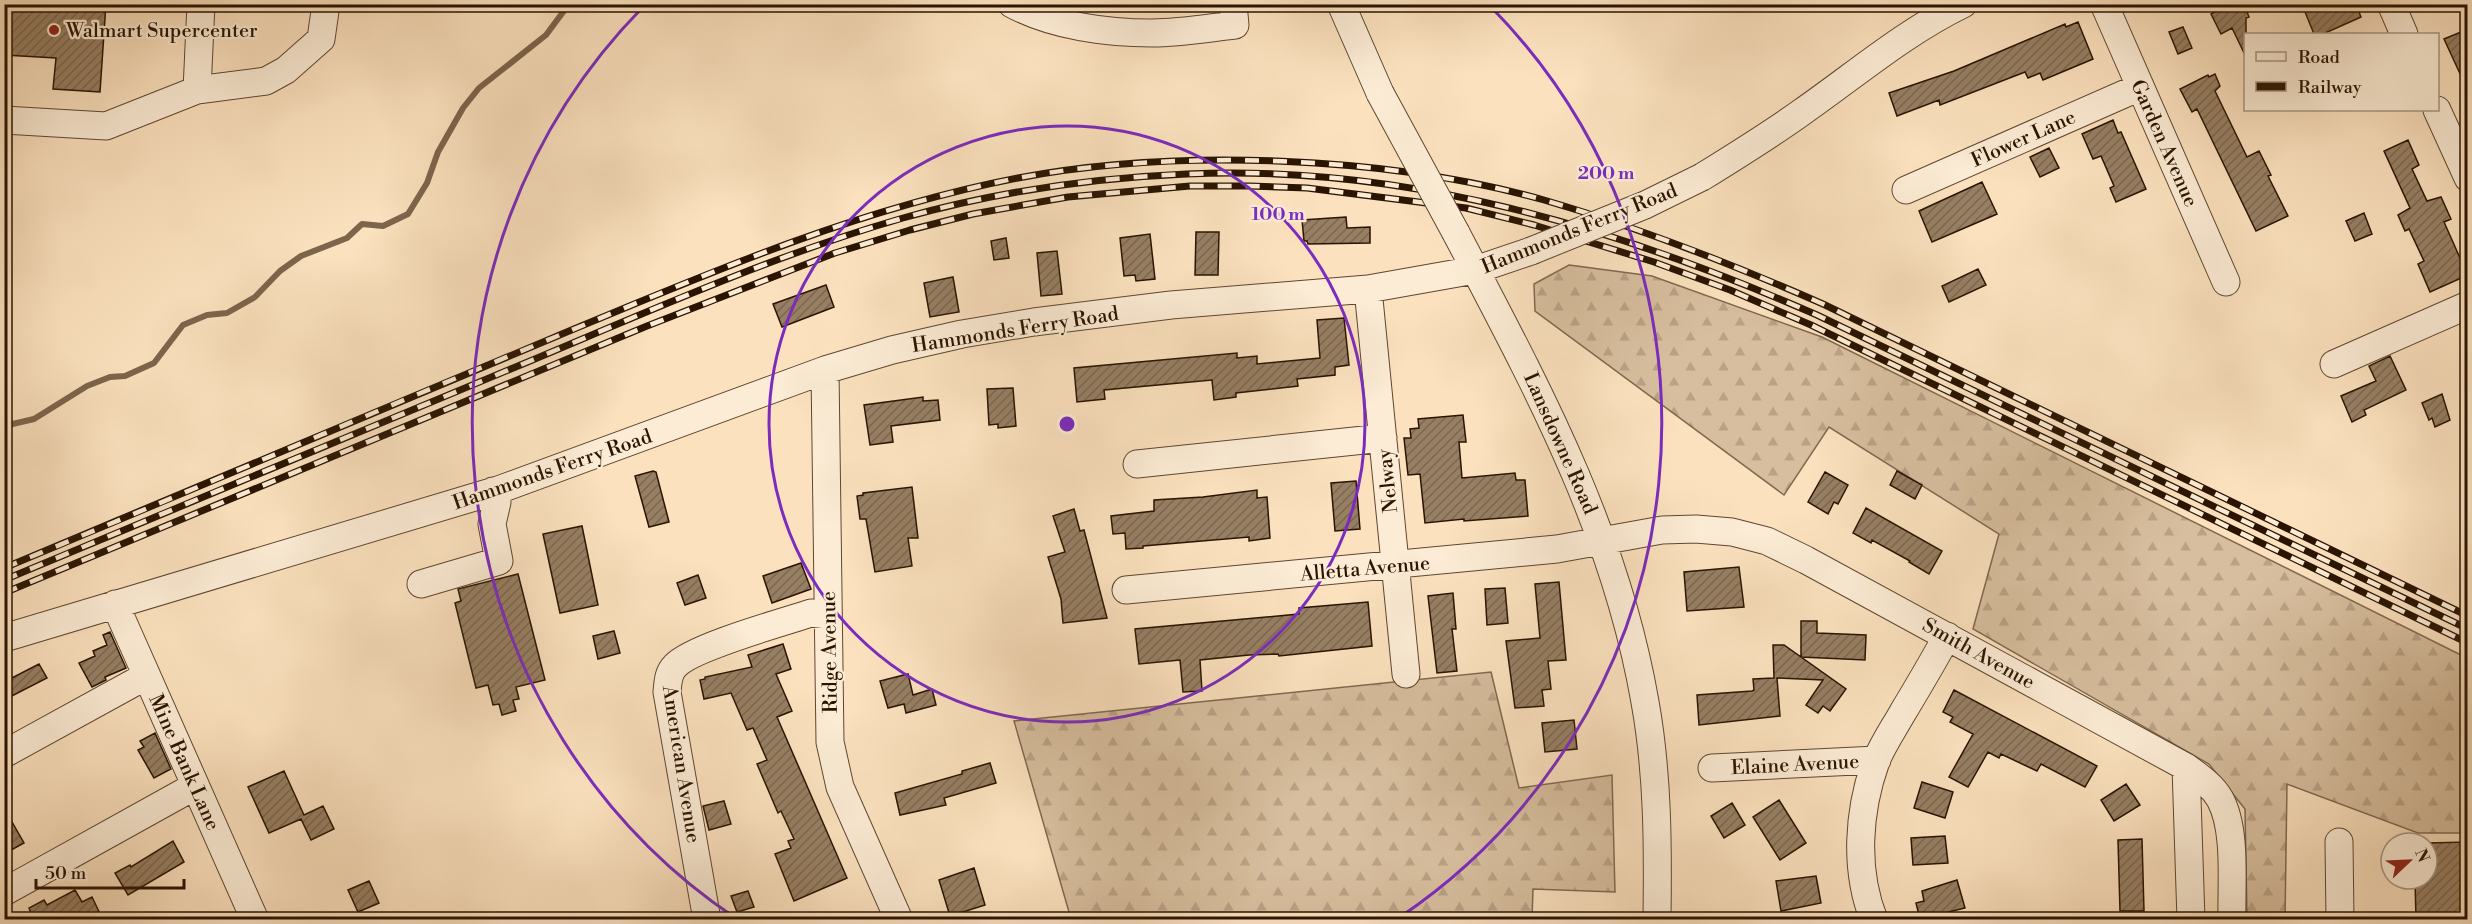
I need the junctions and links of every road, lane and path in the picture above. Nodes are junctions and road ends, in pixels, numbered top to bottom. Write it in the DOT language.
graph roads {
  1 [pos="201,4"];
  2 [pos="326,4"];
  3 [pos="1012,4"];
  4 [pos="1341,4"];
  5 [pos="1963,4"];
  6 [pos="2104,4"];
  7 [pos="2391,4"];
  8 [pos="1236,6"];
  9 [pos="2404,33"];
  10 [pos="2140,87"];
  11 [pos="197,90"];
  12 [pos="2437,111"];
  13 [pos="4,120"];
  14 [pos="2468,178"];
  15 [pos="1906,190"];
  16 [pos="1475,270"];
  17 [pos="2226,282"];
  18 [pos="1368,289"];
  19 [pos="2468,305"];
  20 [pos="2334,364"];
  21 [pos="825,370"];
  22 [pos="1383,438"];
  23 [pos="1137,464"];
  24 [pos="493,491"];
  25 [pos="1603,540"];
  26 [pos="1395,566"];
  27 [pos="421,584"];
  28 [pos="1126,590"];
  29 [pos="115,604"];
  30 [pos="828,615"];
  31 [pos="1947,636"];
  32 [pos="4,638"];
  33 [pos="1406,674"];
  34 [pos="146,676"];
  35 [pos="4,754"];
  36 [pos="1877,760"];
  37 [pos="2186,767"];
  38 [pos="1712,768"];
  39 [pos="195,786"];
  40 [pos="2338,842"];
  41 [pos="4,892"];
  42 [pos="255,920"];
  43 [pos="707,920"];
  44 [pos="899,920"];
  45 [pos="1657,920"];
  46 [pos="1874,920"];
  47 [pos="2191,920"];
  48 [pos="2232,920"];
  49 [pos="2340,920"];
  1 -- 11 [label="street"];
  2 -- 11 [label="street"];
  3 -- 8 [label="street"];
  4 -- 16 [label="street, Lansdowne Road, bridge"];
  5 -- 16 [label="street, Hammonds Ferry Road, bridge"];
  6 -- 10 [label="street, Garden Avenue"];
  7 -- 9 [label="street"];
  10 -- 15 [label="street, Flower Lane"];
  10 -- 17 [label="street, Garden Avenue"];
  11 -- 13 [label="street"];
  12 -- 14 [label="street"];
  16 -- 18 [label="street, Hammonds Ferry Road"];
  16 -- 25 [label="street, Lansdowne Road"];
  18 -- 21 [label="street, Hammonds Ferry Road"];
  18 -- 22 [label="street, Nelway"];
  19 -- 20 [label="street"];
  21 -- 24 [label="street, Hammonds Ferry Road"];
  21 -- 30 [label="street, Ridge Avenue"];
  22 -- 23 [label="street"];
  22 -- 26 [label="street, Nelway"];
  24 -- 27 [label="street"];
  24 -- 29 [label="street, Hammonds Ferry Road"];
  25 -- 26 [label="street, Alletta Avenue"];
  25 -- 31 [label="street, Smith Avenue"];
  25 -- 45 [label="street, Lansdowne Road"];
  26 -- 28 [label="street, Alletta Avenue"];
  26 -- 33 [label="street, Nelway"];
  29 -- 32 [label="street, Hammonds Ferry Road"];
  29 -- 34 [label="street, Mine Bank Lane"];
  30 -- 43 [label="street, American Avenue"];
  30 -- 44 [label="street, Ridge Avenue"];
  31 -- 36 [label="street"];
  31 -- 37 [label="street, Smith Avenue"];
  34 -- 35 [label="street"];
  34 -- 39 [label="street, Mine Bank Lane"];
  36 -- 38 [label="street, Elaine Avenue"];
  36 -- 46 [label="street"];
  37 -- 47 [label="street"];
  37 -- 48 [label="street, Smith Avenue"];
  39 -- 41 [label="street"];
  39 -- 42 [label="street, Mine Bank Lane"];
  40 -- 49 [label="street"];
}
